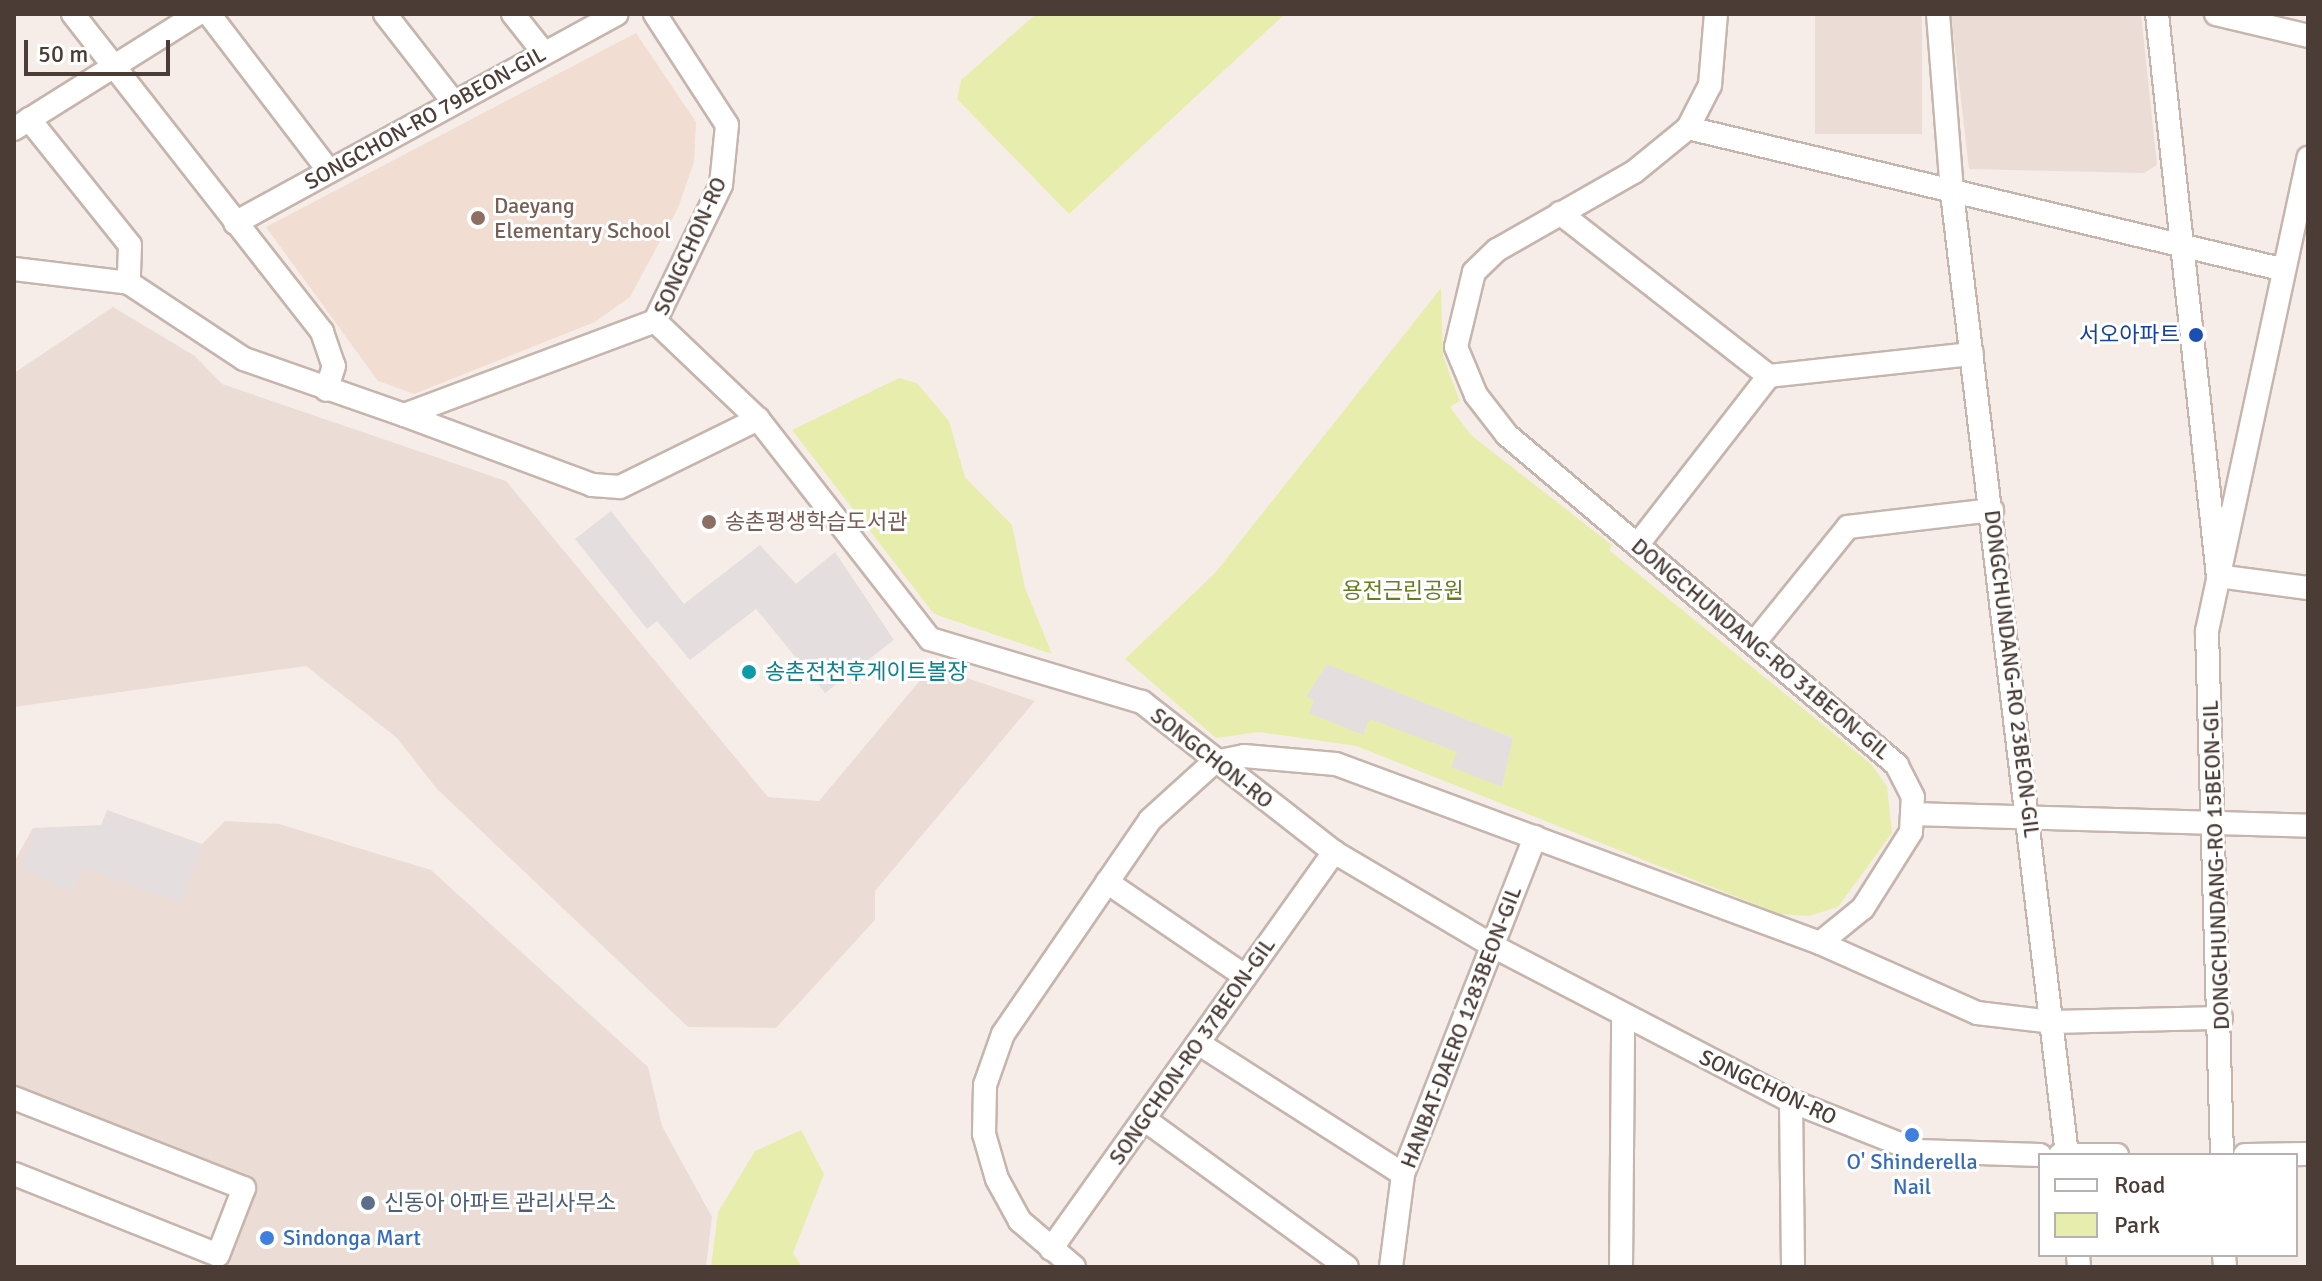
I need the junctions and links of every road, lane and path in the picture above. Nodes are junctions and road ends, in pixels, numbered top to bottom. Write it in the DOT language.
graph roads {
  1 [pos="73,14"];
  2 [pos="197,14"];
  3 [pos="209,14"];
  4 [pos="385,14"];
  5 [pos="513,14"];
  6 [pos="617,14"];
  7 [pos="655,14"];
  8 [pos="1716,14"];
  9 [pos="1938,14"];
  10 [pos="2157,14"];
  11 [pos="2216,14"];
  12 [pos="2308,36"];
  13 [pos="544,53"];
  14 [pos="114,66"];
  15 [pos="452,100"];
  16 [pos="22,124"];
  17 [pos="1688,128"];
  18 [pos="2308,158"];
  19 [pos="329,171"];
  20 [pos="1952,193"];
  21 [pos="1560,213"];
  22 [pos="235,223"];
  23 [pos="2178,243"];
  24 [pos="14,269"];
  25 [pos="2281,269"];
  26 [pos="129,283"];
  27 [pos="655,321"];
  28 [pos="1972,354"];
  29 [pos="1769,376"];
  30 [pos="326,390"];
  31 [pos="404,415"];
  32 [pos="758,419"];
  33 [pos="1992,510"];
  34 [pos="1638,544"];
  35 [pos="2218,576"];
  36 [pos="2308,588"];
  37 [pos="1754,643"];
  38 [pos="1214,762"];
  39 [pos="1914,814"];
  40 [pos="2030,817"];
  41 [pos="2218,821"];
  42 [pos="2308,826"];
  43 [pos="1535,837"];
  44 [pos="1334,852"];
  45 [pos="1107,882"];
  46 [pos="1820,943"];
  47 [pos="1493,946"];
  48 [pos="1245,976"];
  49 [pos="1623,1015"];
  50 [pos="2221,1018"];
  51 [pos="2053,1022"];
  52 [pos="1198,1043"];
  53 [pos="14,1098"];
  54 [pos="1791,1101"];
  55 [pos="1144,1119"];
  56 [pos="2067,1153"];
  57 [pos="2222,1153"];
  58 [pos="2038,1155"];
  59 [pos="14,1174"];
  60 [pos="1403,1174"];
  61 [pos="1051,1249"];
  62 [pos="192,1257"];
  63 [pos="1074,1267"];
  64 [pos="1347,1267"];
  65 [pos="1391,1267"];
  66 [pos="1621,1267"];
  67 [pos="1793,1267"];
  1 -- 14 [label="street"];
  2 -- 14 [label="street"];
  3 -- 19 [label="street"];
  4 -- 15 [label="street"];
  5 -- 13 [label="street"];
  6 -- 13 [label="street, SONGCHON-RO 79BEON-GIL"];
  7 -- 27 [label="street, SONGCHON-RO"];
  8 -- 17 [label="street, DONGCHUNDANG-RO 31BEON-GIL"];
  9 -- 20 [label="street, DONGCHUNDANG-RO 23BEON-GIL"];
  10 -- 23 [label="street, DONGCHUNDANG-RO 15BEON-GIL"];
  11 -- 12 [label="street"];
  13 -- 15 [label="street, SONGCHON-RO 79BEON-GIL"];
  14 -- 16 [label="street"];
  14 -- 22 [label="street"];
  15 -- 19 [label="street, SONGCHON-RO 79BEON-GIL"];
  16 -- 26 [label="street"];
  17 -- 20 [label="street"];
  17 -- 21 [label="street, DONGCHUNDANG-RO 31BEON-GIL"];
  18 -- 25 [label="street, DONGCHUNDANG-RO 15BEON-GIL"];
  19 -- 22 [label="street, SONGCHON-RO 79BEON-GIL"];
  20 -- 23 [label="street"];
  20 -- 28 [label="street, DONGCHUNDANG-RO 23BEON-GIL"];
  21 -- 29 [label="street"];
  21 -- 34 [label="street, DONGCHUNDANG-RO 31BEON-GIL"];
  22 -- 30 [label="street"];
  23 -- 25 [label="street"];
  23 -- 35 [label="street, DONGCHUNDANG-RO 15BEON-GIL"];
  24 -- 26 [label="street"];
  25 -- 35 [label="street, DONGCHUNDANG-RO 15BEON-GIL"];
  26 -- 30 [label="street"];
  27 -- 31 [label="street"];
  27 -- 32 [label="street, SONGCHON-RO"];
  28 -- 29 [label="street"];
  28 -- 33 [label="street, DONGCHUNDANG-RO 23BEON-GIL"];
  29 -- 34 [label="street"];
  30 -- 31 [label="street"];
  31 -- 32 [label="street"];
  32 -- 38 [label="street, SONGCHON-RO"];
  33 -- 37 [label="street"];
  33 -- 40 [label="street, DONGCHUNDANG-RO 23BEON-GIL"];
  34 -- 37 [label="street, DONGCHUNDANG-RO 31BEON-GIL"];
  35 -- 36 [label="street"];
  35 -- 41 [label="street, DONGCHUNDANG-RO 15BEON-GIL"];
  37 -- 39 [label="street, DONGCHUNDANG-RO 31BEON-GIL"];
  38 -- 43 [label="street"];
  38 -- 44 [label="street, SONGCHON-RO"];
  38 -- 45 [label="street"];
  39 -- 40 [label="street"];
  39 -- 46 [label="street"];
  40 -- 41 [label="street"];
  40 -- 51 [label="street, DONGCHUNDANG-RO 23BEON-GIL"];
  41 -- 42 [label="street"];
  41 -- 50 [label="street, DONGCHUNDANG-RO 15BEON-GIL"];
  43 -- 46 [label="street"];
  43 -- 47 [label="street, HANBAT-DAERO 1283BEON-GIL"];
  44 -- 47 [label="street, SONGCHON-RO"];
  44 -- 48 [label="street, SONGCHON-RO 37BEON-GIL"];
  45 -- 48 [label="street"];
  45 -- 61 [label="street"];
  46 -- 51 [label="street"];
  47 -- 49 [label="street, SONGCHON-RO"];
  47 -- 60 [label="street, HANBAT-DAERO 1283BEON-GIL"];
  48 -- 52 [label="street, SONGCHON-RO 37BEON-GIL"];
  49 -- 54 [label="street, SONGCHON-RO"];
  49 -- 66 [label="street"];
  50 -- 51 [label="street"];
  50 -- 57 [label="street, DONGCHUNDANG-RO 15BEON-GIL"];
  51 -- 56 [label="street, DONGCHUNDANG-RO 23BEON-GIL"];
  52 -- 55 [label="street, SONGCHON-RO 37BEON-GIL"];
  52 -- 60 [label="street"];
  53 -- 62 [label="street"];
  54 -- 58 [label="street, SONGCHON-RO"];
  54 -- 67 [label="street"];
  55 -- 61 [label="street, SONGCHON-RO 37BEON-GIL"];
  55 -- 64 [label="street"];
  59 -- 62 [label="street"];
  60 -- 65 [label="street, HANBAT-DAERO 1283BEON-GIL"];
  61 -- 63 [label="street"];
}
